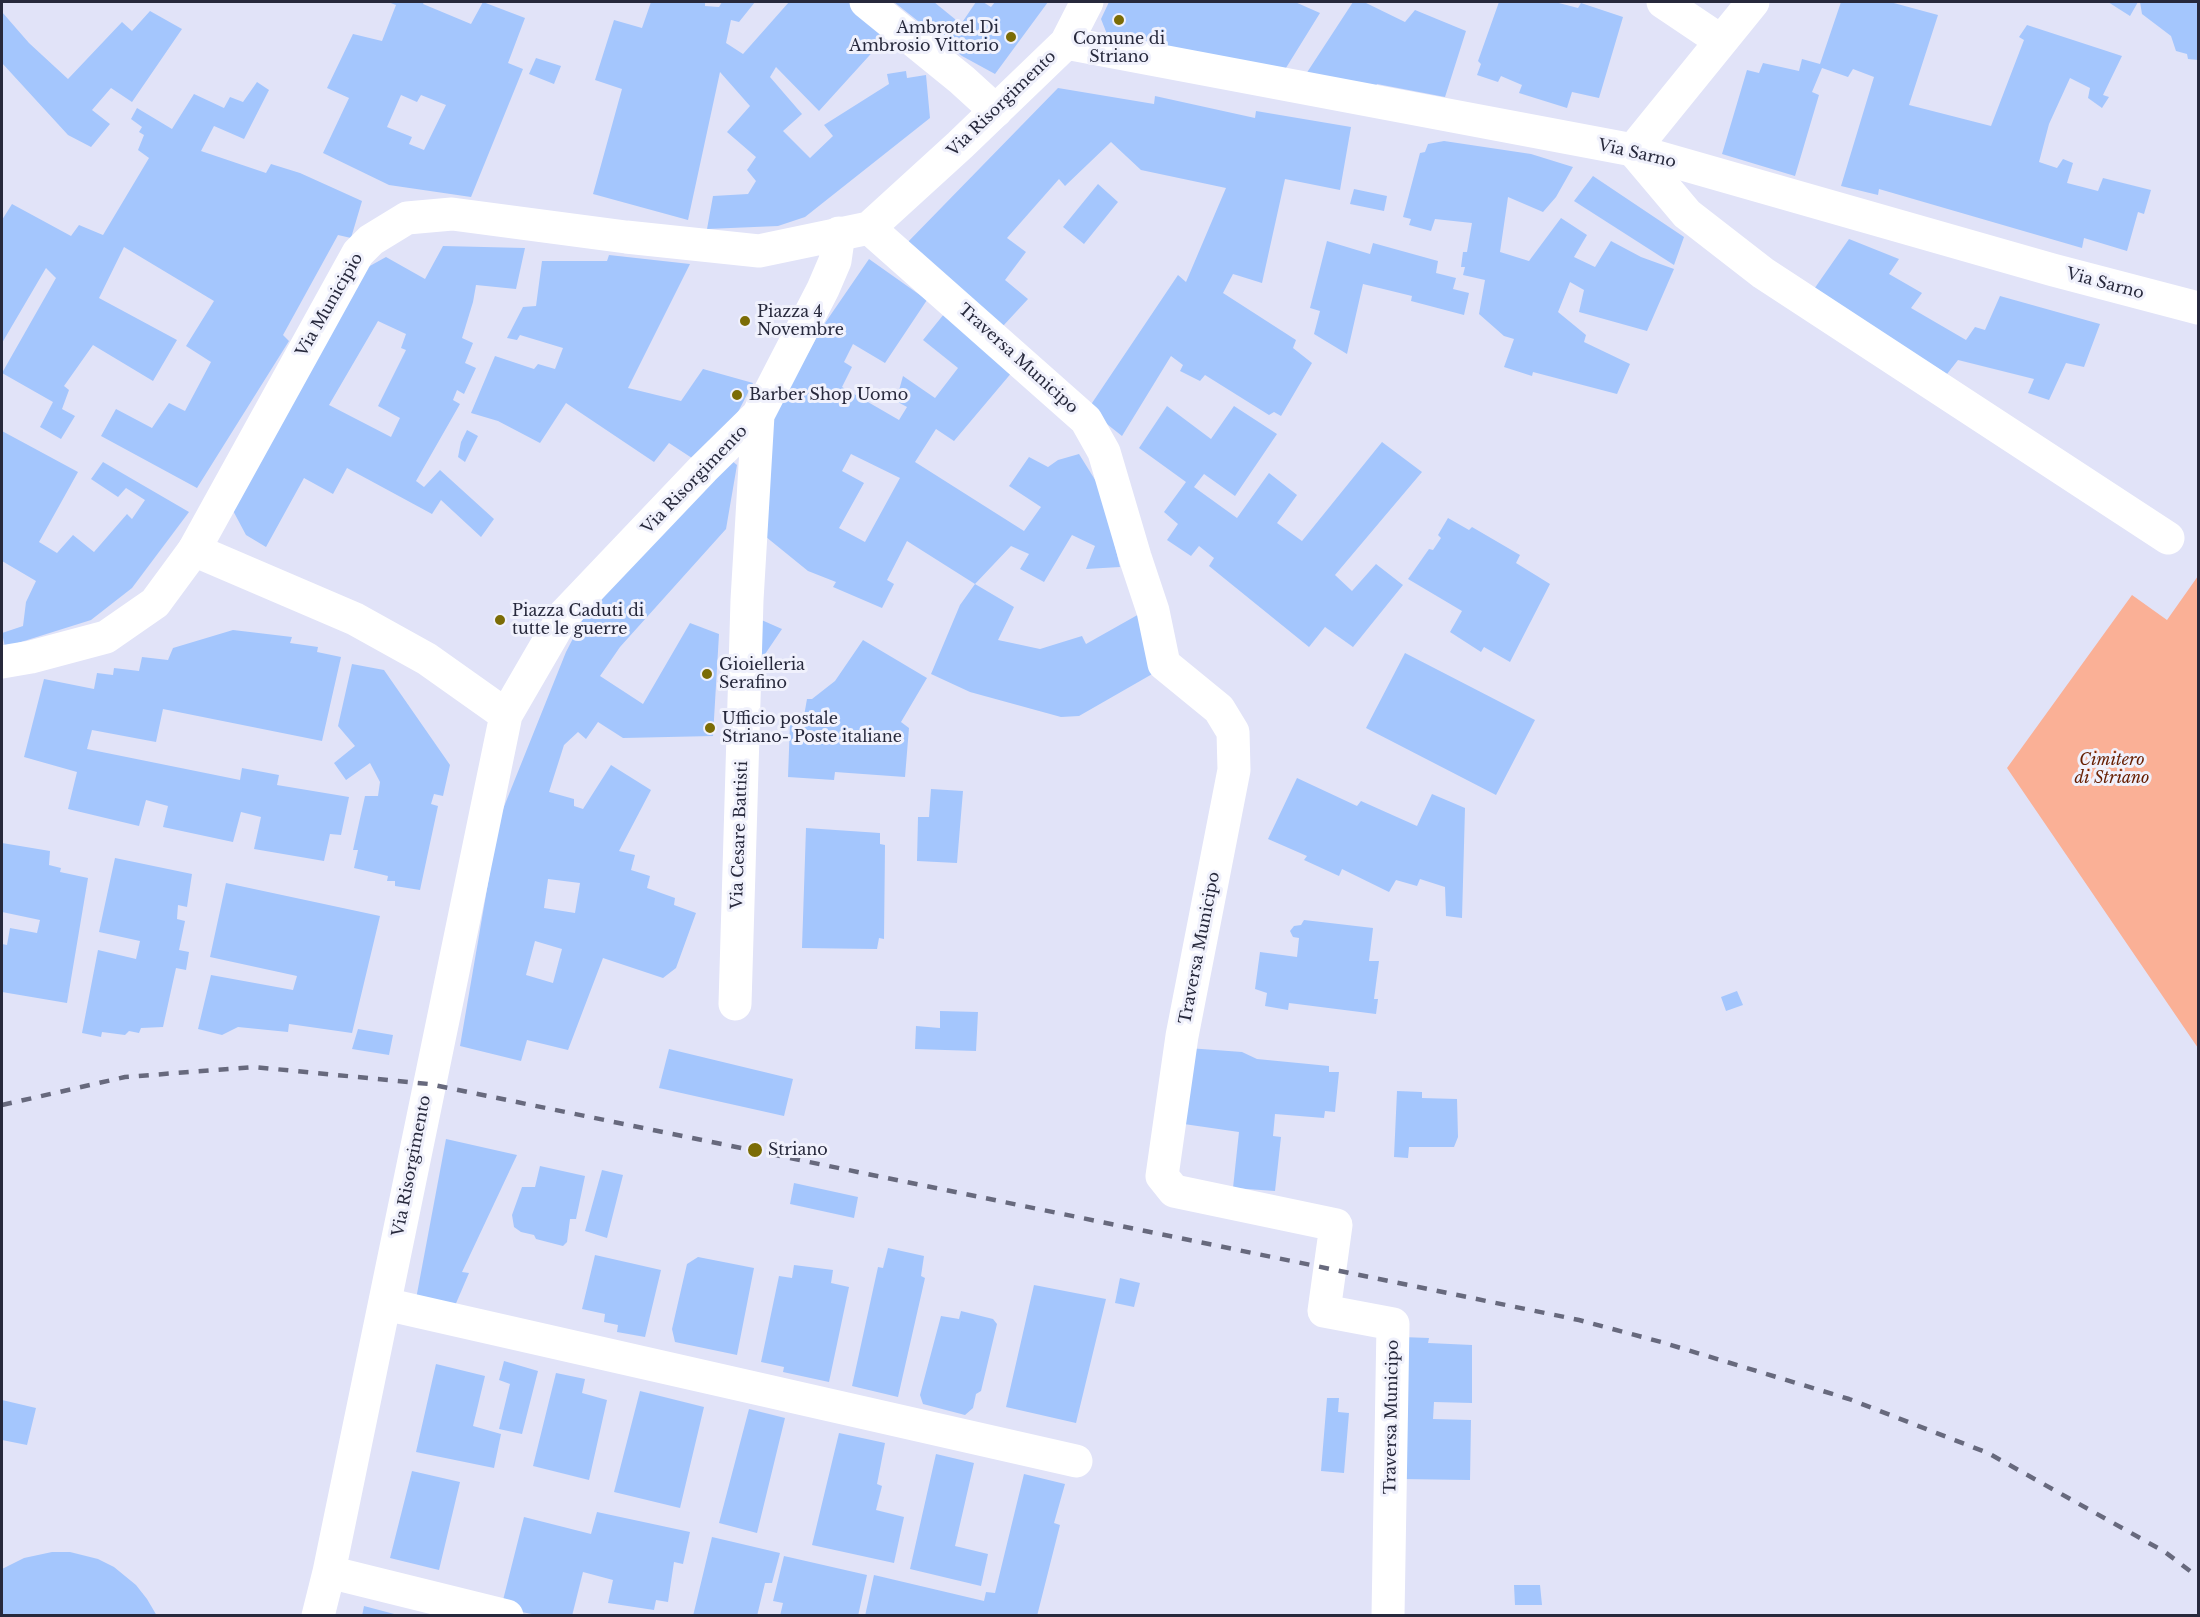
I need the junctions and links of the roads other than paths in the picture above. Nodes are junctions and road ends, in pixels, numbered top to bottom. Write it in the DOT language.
graph roads {
  1 [pos="866,2"];
  2 [pos="1087,2"];
  3 [pos="1662,2"];
  4 [pos="1753,2"];
  5 [pos="1721,41"];
  6 [pos="1066,43"];
  7 [pos="996,111"];
  8 [pos="1633,150"];
  9 [pos="854,230"];
  10 [pos="2199,308"];
  11 [pos="758,415"];
  12 [pos="2168,538"];
  13 [pos="194,550"];
  14 [pos="16,660"];
  15 [pos="506,715"];
  16 [pos="735,1004"];
  17 [pos="385,1304"];
  18 [pos="1076,1461"];
  19 [pos="329,1572"];
  20 [pos="318,1616"];
  21 [pos="507,1616"];
  22 [pos="1388,1616"];
  1 -- 7 [label="street"];
  2 -- 6 [label="street, Via Risorgimento"];
  3 -- 5 [label="street"];
  4 -- 5 [label="street"];
  5 -- 8 [label="street"];
  6 -- 7 [label="street, Via Risorgimento"];
  6 -- 8 [label="street, Via Sarno"];
  7 -- 9 [label="street, Via Risorgimento"];
  8 -- 10 [label="street, Via Sarno"];
  8 -- 12 [label="street"];
  9 -- 11 [label="street, Via Risorgimento"];
  9 -- 13 [label="street, Via Municipio"];
  9 -- 22 [label="street, Traversa Municipo"];
  11 -- 15 [label="street, Via Risorgimento"];
  11 -- 16 [label="street, Via Cesare Battisti"];
  13 -- 14 [label="street, Via Municipio"];
  13 -- 15 [label="street"];
  15 -- 17 [label="street, Via Risorgimento"];
  17 -- 18 [label="street"];
  17 -- 19 [label="street, Via Risorgimento"];
  19 -- 20 [label="street, Via Risorgimento"];
  19 -- 21 [label="street"];
}
